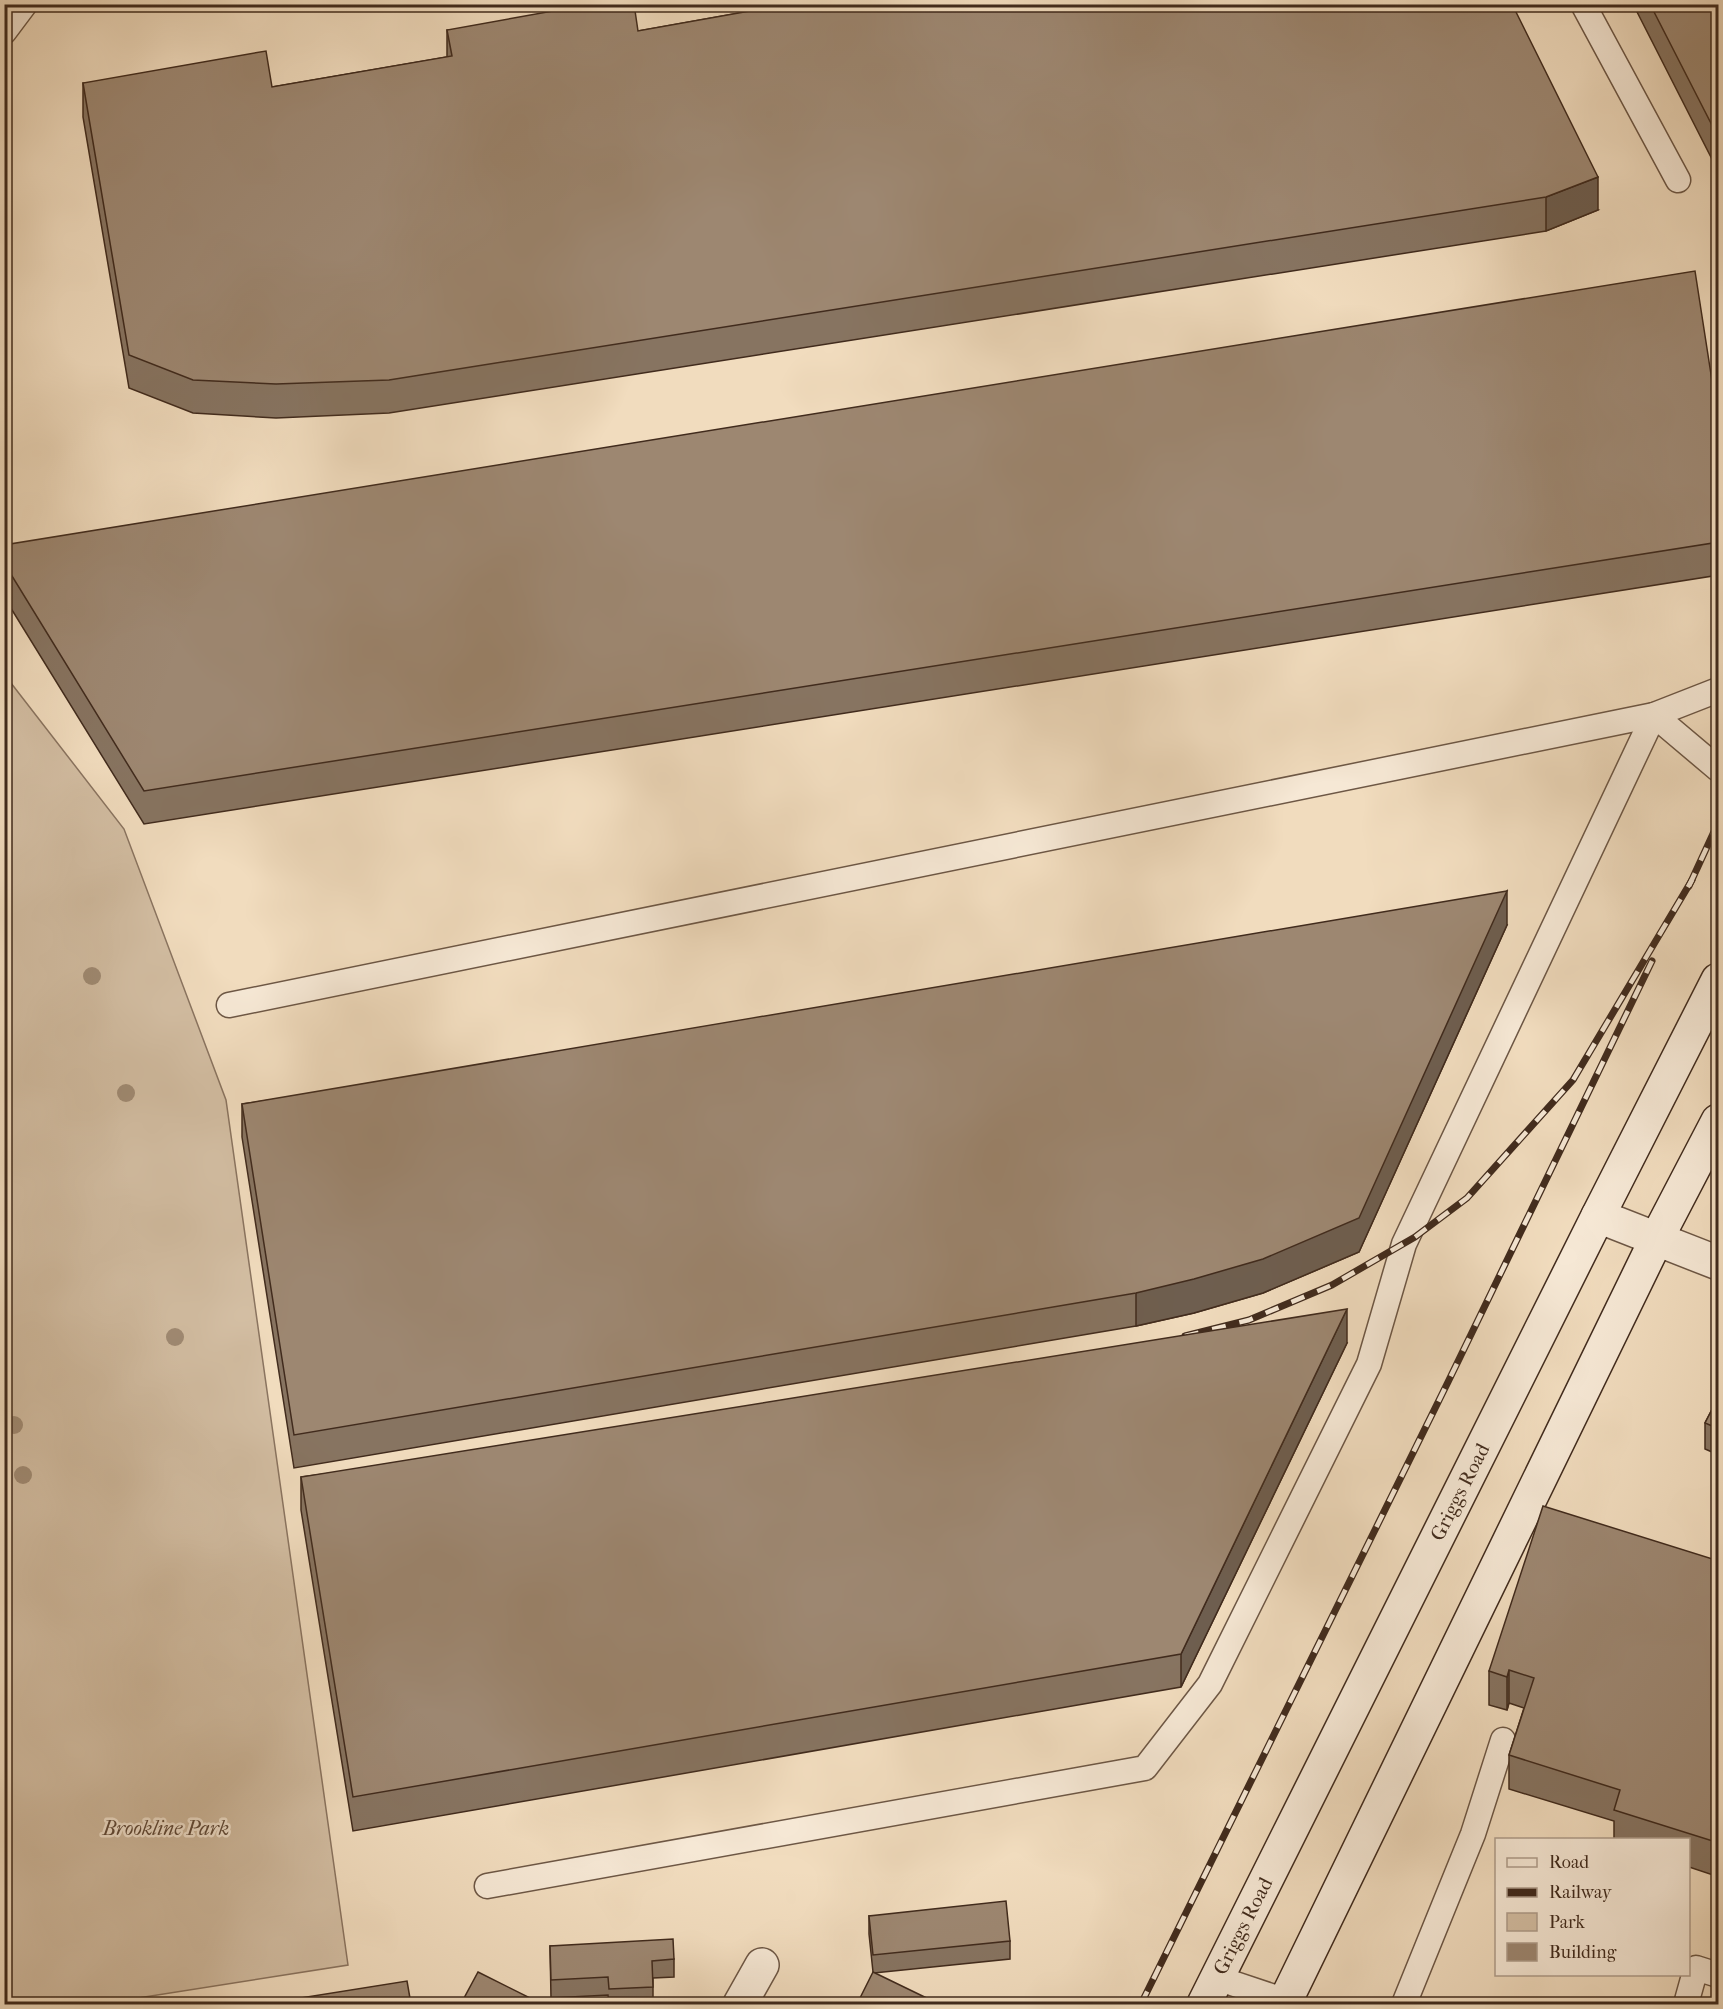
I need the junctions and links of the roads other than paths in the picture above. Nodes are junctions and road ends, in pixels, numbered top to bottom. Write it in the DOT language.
graph roads {
  1 [pos="25,4"];
  2 [pos="1583,4"];
  3 [pos="4,32"];
  4 [pos="1678,180"];
  5 [pos="1719,690"];
  6 [pos="1654,715"];
  7 [pos="1719,770"];
  8 [pos="1719,980"];
  9 [pos="229,1005"];
  10 [pos="1719,1121"];
  11 [pos="1598,1216"];
  12 [pos="1657,1238"];
  13 [pos="1719,1263"];
  14 [pos="1503,1740"];
  15 [pos="487,1886"];
  16 [pos="762,1965"];
  17 [pos="1719,1976"];
  18 [pos="1210,1991"];
  19 [pos="1288,2003"];
  20 [pos="740,2004"];
  21 [pos="1404,2004"];
  22 [pos="1686,2004"];
  1 -- 3 [label="lane"];
  2 -- 4 [label="lane"];
  5 -- 6 [label="lane"];
  6 -- 7 [label="lane"];
  6 -- 9 [label="lane"];
  6 -- 15 [label="lane"];
  8 -- 11 [label="main road, Griggs Road"];
  10 -- 12 [label="main road"];
  11 -- 12 [label="main road"];
  11 -- 18 [label="main road, Griggs Road"];
  12 -- 13 [label="main road"];
  12 -- 19 [label="main road"];
  14 -- 21 [label="lane"];
  16 -- 20 [label="main road"];
  17 -- 22 [label="lane"];
  18 -- 19 [label="lane"];
}
